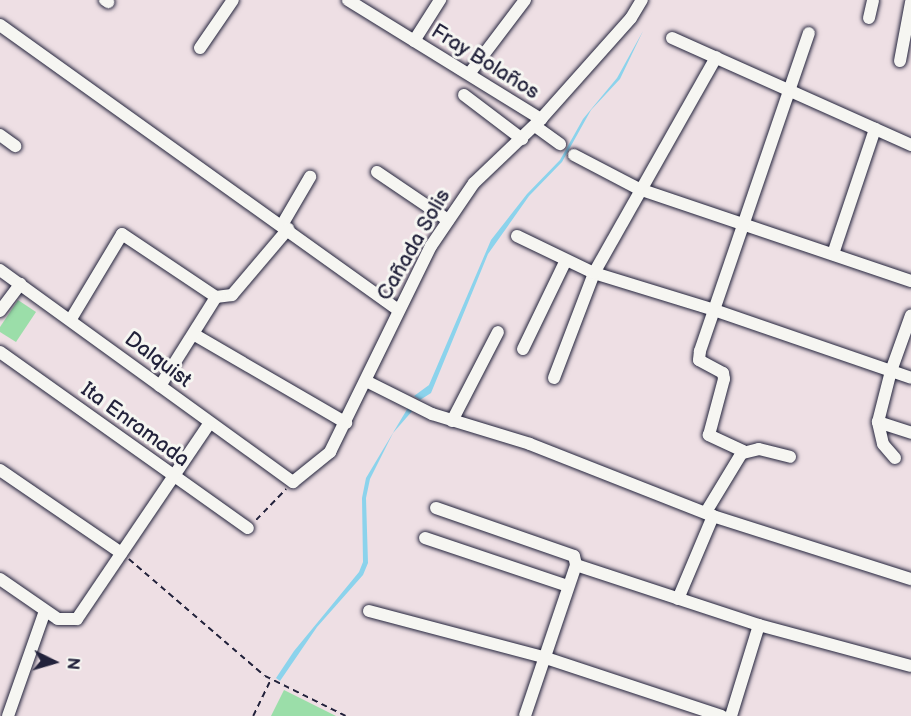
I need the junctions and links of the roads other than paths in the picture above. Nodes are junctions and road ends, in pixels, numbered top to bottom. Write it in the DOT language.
graph roads {
  1 [pos="233,0"];
  2 [pos="348,0"];
  3 [pos="440,0"];
  4 [pos="525,0"];
  5 [pos="642,0"];
  6 [pos="873,0"];
  7 [pos="910,10"];
  8 [pos="869,18"];
  9 [pos="0,26"];
  10 [pos="809,33"];
  11 [pos="672,38"];
  12 [pos="414,41"];
  13 [pos="200,48"];
  14 [pos="716,57"];
  15 [pos="900,61"];
  16 [pos="469,74"];
  17 [pos="789,90"];
  18 [pos="464,95"];
  19 [pos="538,122"];
  20 [pos="875,129"];
  21 [pos="0,135"];
  22 [pos="522,139"];
  23 [pos="560,144"];
  24 [pos="911,145"];
  25 [pos="15,146"];
  26 [pos="574,155"];
  27 [pos="377,172"];
  28 [pos="310,177"];
  29 [pos="639,189"];
  30 [pos="448,220"];
  31 [pos="744,225"];
  32 [pos="285,227"];
  33 [pos="518,236"];
  34 [pos="833,254"];
  35 [pos="565,262"];
  36 [pos="0,270"];
  37 [pos="594,273"];
  38 [pos="911,281"];
  39 [pos="20,284"];
  40 [pos="216,297"];
  41 [pos="398,310"];
  42 [pos="714,310"];
  43 [pos="0,311"];
  44 [pos="911,315"];
  45 [pos="71,319"];
  46 [pos="498,332"];
  47 [pos="195,335"];
  48 [pos="523,349"];
  49 [pos="0,352"];
  50 [pos="891,371"];
  51 [pos="554,378"];
  52 [pos="911,378"];
  53 [pos="366,381"];
  54 [pos="160,386"];
  55 [pos="452,421"];
  56 [pos="879,422"];
  57 [pos="346,423"];
  58 [pos="209,424"];
  59 [pos="911,434"];
  60 [pos="743,453"];
  61 [pos="790,458"];
  62 [pos="895,458"];
  63 [pos="0,470"];
  64 [pos="176,478"];
  65 [pos="293,482"];
  66 [pos="436,508"];
  67 [pos="709,514"];
  68 [pos="248,528"];
  69 [pos="425,538"];
  70 [pos="122,553"];
  71 [pos="576,565"];
  72 [pos="0,579"];
  73 [pos="911,579"];
  74 [pos="568,586"];
  75 [pos="678,599"];
  76 [pos="45,611"];
  77 [pos="369,611"];
  78 [pos="759,624"];
  79 [pos="543,657"];
  80 [pos="911,666"];
  81 [pos="8,716"];
  82 [pos="525,716"];
  83 [pos="721,716"];
  84 [pos="731,716"];
  1 -- 13 [label="street"];
  2 -- 12 [label="street, Fray Bolaños"];
  3 -- 12 [label="street"];
  4 -- 16 [label="street"];
  5 -- 19 [label="street, Cañada Solis"];
  6 -- 8 [label="street"];
  7 -- 15 [label="street"];
  9 -- 32 [label="street"];
  10 -- 17 [label="street"];
  11 -- 14 [label="street"];
  12 -- 16 [label="street, Fray Bolaños"];
  14 -- 17 [label="street"];
  14 -- 29 [label="street"];
  16 -- 19 [label="street, Fray Bolaños"];
  17 -- 20 [label="street"];
  17 -- 31 [label="street"];
  18 -- 22 [label="street"];
  19 -- 22 [label="street, Cañada Solis"];
  19 -- 23 [label="street, Fray Bolaños"];
  20 -- 24 [label="street"];
  20 -- 34 [label="street"];
  21 -- 25 [label="street"];
  22 -- 30 [label="street, Cañada Solis"];
  26 -- 29 [label="street"];
  27 -- 30 [label="street"];
  28 -- 32 [label="street"];
  29 -- 31 [label="street"];
  29 -- 37 [label="street"];
  30 -- 41 [label="street, Cañada Solis"];
  31 -- 34 [label="street"];
  31 -- 42 [label="street"];
  32 -- 40 [label="street"];
  32 -- 41 [label="street"];
  33 -- 35 [label="street"];
  34 -- 38 [label="street"];
  35 -- 37 [label="street"];
  35 -- 48 [label="street"];
  36 -- 39 [label="street, Dalquist"];
  37 -- 42 [label="street"];
  37 -- 51 [label="street"];
  39 -- 43 [label="street"];
  39 -- 45 [label="street, Dalquist"];
  40 -- 45 [label="street"];
  40 -- 47 [label="street"];
  41 -- 53 [label="street, Cañada Solis"];
  42 -- 50 [label="street"];
  42 -- 60 [label="street"];
  44 -- 50 [label="street"];
  45 -- 54 [label="street, Dalquist"];
  46 -- 55 [label="street"];
  47 -- 54 [label="street"];
  47 -- 57 [label="street"];
  49 -- 64 [label="street, Ita Enramada"];
  50 -- 52 [label="street"];
  50 -- 56 [label="street"];
  53 -- 55 [label="street"];
  53 -- 57 [label="street, Cañada Solis"];
  54 -- 58 [label="street, Dalquist"];
  55 -- 67 [label="street"];
  56 -- 59 [label="street"];
  56 -- 62 [label="street"];
  57 -- 65 [label="street, Cañada Solis"];
  58 -- 64 [label="street"];
  58 -- 65 [label="street, Dalquist"];
  60 -- 61 [label="street"];
  60 -- 67 [label="street"];
  63 -- 70 [label="street"];
  64 -- 68 [label="street, Ita Enramada"];
  64 -- 70 [label="street"];
  66 -- 71 [label="street"];
  67 -- 73 [label="street"];
  67 -- 75 [label="street"];
  69 -- 74 [label="street"];
  70 -- 76 [label="street"];
  71 -- 74 [label="street"];
  71 -- 75 [label="street"];
  72 -- 76 [label="street"];
  74 -- 79 [label="street"];
  75 -- 78 [label="street"];
  76 -- 81 [label="street"];
  77 -- 79 [label="street"];
  78 -- 80 [label="street"];
  78 -- 84 [label="street"];
  79 -- 82 [label="street"];
  79 -- 83 [label="street"];
}
